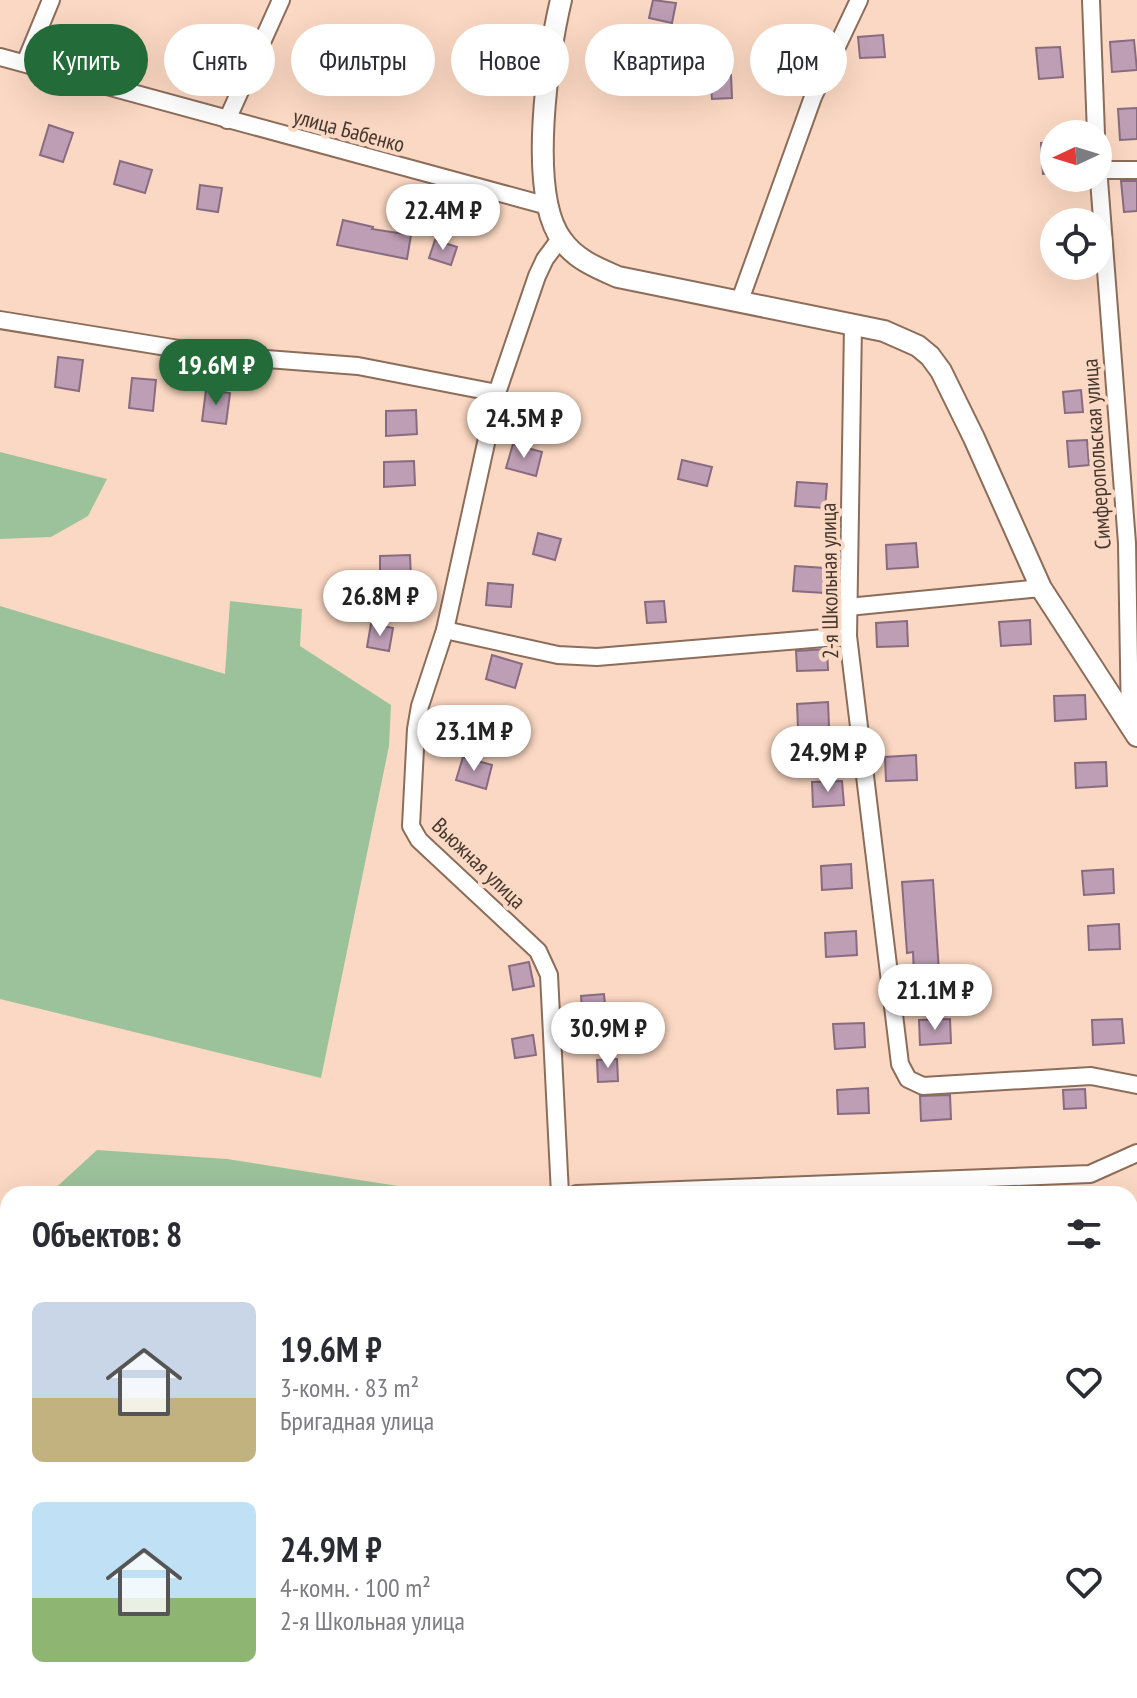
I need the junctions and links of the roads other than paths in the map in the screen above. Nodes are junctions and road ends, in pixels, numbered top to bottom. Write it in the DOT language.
graph roads {
  1 [pos="51,0"];
  2 [pos="281,0"];
  3 [pos="561,0"];
  4 [pos="859,0"];
  5 [pos="1091,0"];
  6 [pos="41,24"];
  7 [pos="0,57"];
  8 [pos="24,63"];
  9 [pos="142,96"];
  10 [pos="227,120"];
  11 [pos="1095,120"];
  12 [pos="1112,169"];
  13 [pos="1137,170"];
  14 [pos="1100,192"];
  15 [pos="548,206"];
  16 [pos="560,239"];
  17 [pos="739,303"];
  18 [pos="0,320"];
  19 [pos="853,325"];
  20 [pos="497,393"];
  21 [pos="1132,543"];
  22 [pos="1041,588"];
  23 [pos="848,607"];
  24 [pos="445,630"];
  25 [pos="848,636"];
  26 [pos="1134,730"];
  27 [pos="1137,1085"];
  28 [pos="1137,1153"];
  29 [pos="560,1186"];
  30 [pos="782,1186"];
  1 -- 6 [label="street"];
  2 -- 10 [label="street"];
  3 -- 15 [label="street"];
  4 -- 17 [label="street"];
  5 -- 11 [label="street"];
  7 -- 8 [label="street, улица Бабенко"];
  9 -- 10 [label="street, улица Бабенко"];
  10 -- 15 [label="street, улица Бабенко"];
  12 -- 13 [label="street"];
  14 -- 21 [label="street, Симферопольская улица"];
  15 -- 16 [label="street"];
  16 -- 17 [label="street"];
  16 -- 20 [label="street, Вьюжная улица"];
  17 -- 19 [label="street"];
  18 -- 20 [label="street"];
  19 -- 22 [label="street"];
  19 -- 23 [label="street, 2-я Школьная улица"];
  20 -- 24 [label="street, Вьюжная улица"];
  21 -- 26 [label="street, Симферопольская улица"];
  22 -- 23 [label="street"];
  22 -- 26 [label="street"];
  23 -- 25 [label="street, 2-я Школьная улица"];
  24 -- 25 [label="street"];
  24 -- 29 [label="street, Вьюжная улица"];
  25 -- 27 [label="street, 2-я Школьная улица"];
  28 -- 30 [label="street"];
}
